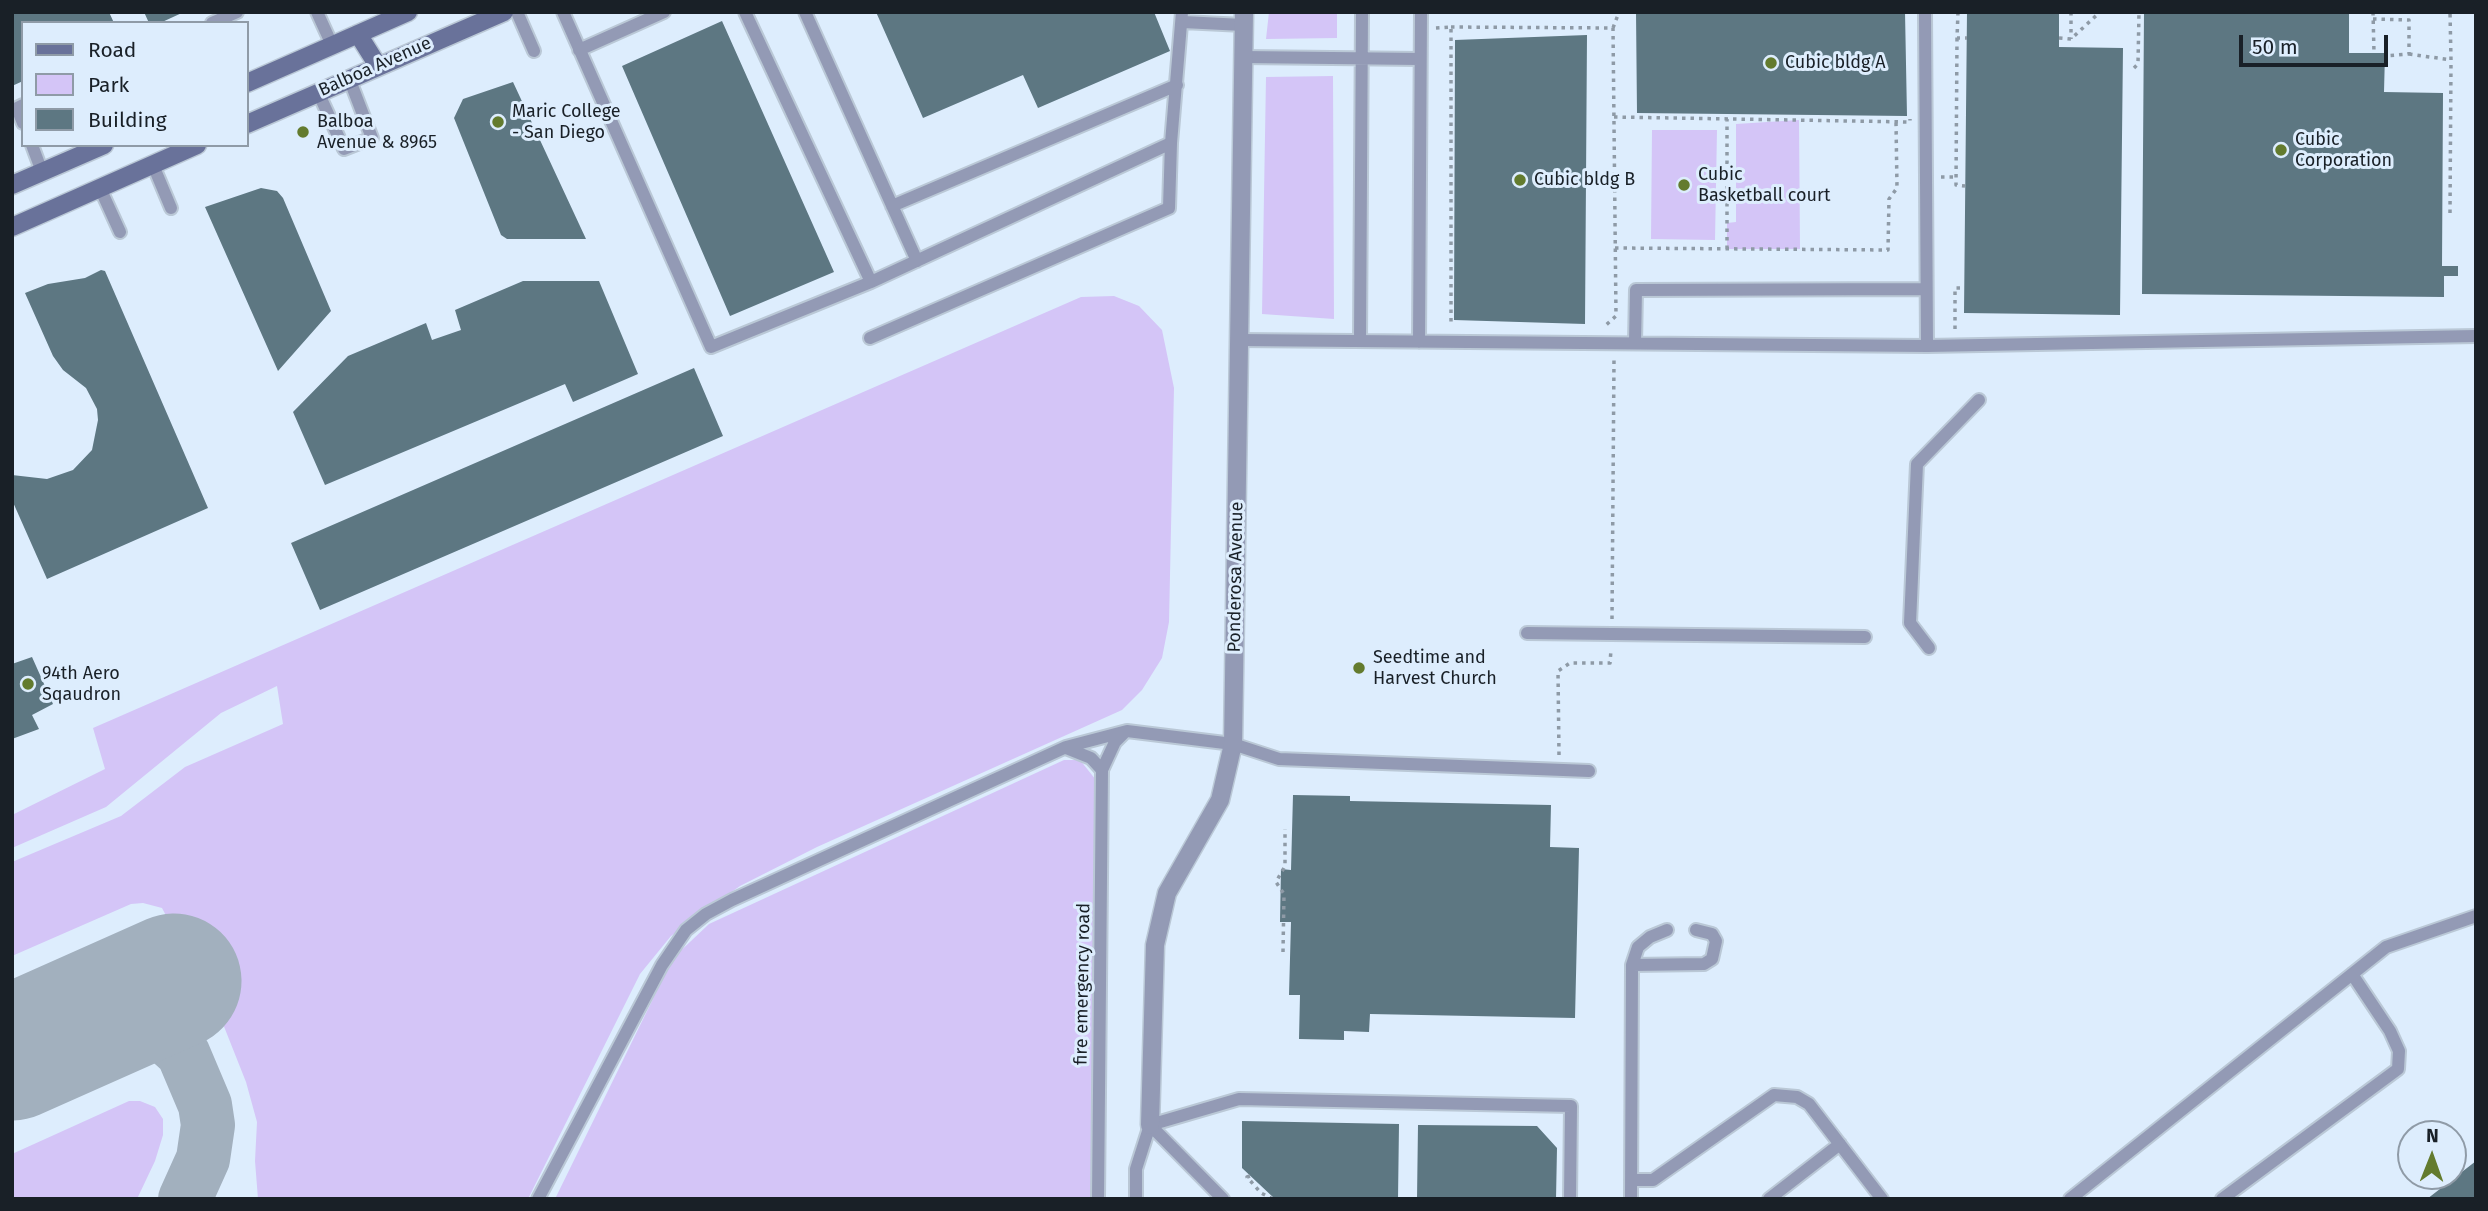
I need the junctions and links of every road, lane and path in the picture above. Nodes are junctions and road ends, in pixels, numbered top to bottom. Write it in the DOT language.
graph roads {
  1 [pos="237,12"];
  2 [pos="317,12"];
  3 [pos="408,12"];
  4 [pos="504,12"];
  5 [pos="517,12"];
  6 [pos="563,12"];
  7 [pos="664,12"];
  8 [pos="745,12"];
  9 [pos="805,12"];
  10 [pos="1362,12"];
  11 [pos="1421,12"];
  12 [pos="1619,12"];
  13 [pos="1924,12"];
  14 [pos="1958,12"];
  15 [pos="2071,12"];
  16 [pos="2100,12"];
  17 [pos="2139,12"];
  18 [pos="2373,12"];
  19 [pos="2450,12"];
  20 [pos="1182,17"];
  21 [pos="379,18"];
  22 [pos="1243,19"];
  23 [pos="2373,19"];
  24 [pos="217,21"];
  25 [pos="1451,27"];
  26 [pos="1434,28"];
  27 [pos="1613,28"];
  28 [pos="358,34"];
  29 [pos="1957,38"];
  30 [pos="1967,38"];
  31 [pos="2059,38"];
  32 [pos="2071,39"];
  33 [pos="332,46"];
  34 [pos="579,50"];
  35 [pos="534,51"];
  36 [pos="2374,53"];
  37 [pos="2409,54"];
  38 [pos="2385,56"];
  39 [pos="1243,57"];
  40 [pos="1361,59"];
  41 [pos="1420,59"];
  42 [pos="2451,60"];
  43 [pos="377,66"];
  44 [pos="2134,68"];
  45 [pos="349,78"];
  46 [pos="248,83"];
  47 [pos="1177,85"];
  48 [pos="318,92"];
  49 [pos="1910,108"];
  50 [pos="1614,117"];
  51 [pos="1727,119"];
  52 [pos="1896,122"];
  53 [pos="248,124"];
  54 [pos="1171,143"];
  55 [pos="33,147"];
  56 [pos="99,147"];
  57 [pos="193,147"];
  58 [pos="153,165"];
  59 [pos="42,172"];
  60 [pos="1939,177"];
  61 [pos="1956,177"];
  62 [pos="12,185"];
  63 [pos="1965,186"];
  64 [pos="100,188"];
  65 [pos="892,206"];
  66 [pos="172,208"];
  67 [pos="2449,213"];
  68 [pos="12,227"];
  69 [pos="120,232"];
  70 [pos="1615,248"];
  71 [pos="1727,248"];
  72 [pos="917,261"];
  73 [pos="871,282"];
  74 [pos="1964,288"];
  75 [pos="1926,289"];
  76 [pos="1463,325"];
  77 [pos="1595,325"];
  78 [pos="2476,337"];
  79 [pos="870,338"];
  80 [pos="1239,340"];
  81 [pos="1360,341"];
  82 [pos="1419,342"];
  83 [pos="1635,344"];
  84 [pos="1955,345"];
  85 [pos="1927,346"];
  86 [pos="1614,356"];
  87 [pos="1979,400"];
  88 [pos="1612,619"];
  89 [pos="1527,633"];
  90 [pos="1866,637"];
  91 [pos="1611,647"];
  92 [pos="1928,648"];
  93 [pos="1127,731"];
  94 [pos="1233,744"];
  95 [pos="1066,747"];
  96 [pos="1559,755"];
  97 [pos="1102,770"];
  98 [pos="1589,771"];
  99 [pos="1285,829"];
  100 [pos="2476,916"];
  101 [pos="1667,930"];
  102 [pos="1696,930"];
  103 [pos="1283,952"];
  104 [pos="1632,965"];
  105 [pos="2352,974"];
  106 [pos="1150,1125"];
  107 [pos="1840,1144"];
  108 [pos="1250,1176"];
  109 [pos="1631,1180"];
  110 [pos="538,1199"];
  111 [pos="1098,1199"];
  112 [pos="1136,1199"];
  113 [pos="1223,1199"];
  114 [pos="1273,1199"];
  115 [pos="1570,1199"];
  116 [pos="1631,1199"];
  117 [pos="1769,1199"];
  118 [pos="1882,1199"];
  119 [pos="2070,1199"];
  120 [pos="2222,1199"];
  1 -- 24 [label="lane"];
  2 -- 33 [label="lane"];
  3 -- 21 [label="main road, Balboa Avenue"];
  4 -- 43 [label="main road, Balboa Avenue"];
  5 -- 35 [label="lane"];
  6 -- 34 [label="lane"];
  7 -- 34 [label="lane"];
  8 -- 73 [label="lane"];
  9 -- 65 [label="lane"];
  10 -- 40 [label="lane"];
  11 -- 41 [label="lane"];
  12 -- 27 [label="path"];
  13 -- 75 [label="lane"];
  14 -- 29 [label="path"];
  15 -- 32 [label="path"];
  16 -- 32 [label="path"];
  17 -- 44 [label="path"];
  18 -- 23 [label="path"];
  19 -- 42 [label="path"];
  20 -- 22 [label="lane"];
  20 -- 47 [label="lane"];
  21 -- 28 [label="main road, Balboa Avenue"];
  22 -- 39 [label="street, Ponderosa Avenue"];
  23 -- 36 [label="path"];
  23 -- 37 [label="path"];
  25 -- 26 [label="path"];
  25 -- 27 [label="path"];
  25 -- 76 [label="path"];
  27 -- 50 [label="path"];
  28 -- 33 [label="main road, Balboa Avenue"];
  28 -- 43 [label="main road"];
  29 -- 30 [label="path"];
  29 -- 61 [label="path"];
  31 -- 32 [label="path"];
  33 -- 46 [label="main road, Balboa Avenue"];
  34 -- 73 [label="lane"];
  37 -- 38 [label="path"];
  37 -- 42 [label="path"];
  39 -- 40 [label="lane"];
  39 -- 80 [label="street, Ponderosa Avenue"];
  40 -- 41 [label="lane"];
  40 -- 81 [label="lane"];
  41 -- 82 [label="lane"];
  42 -- 67 [label="path"];
  43 -- 45 [label="main road, Balboa Avenue"];
  45 -- 48 [label="main road, Balboa Avenue"];
  45 -- 48 [label="lane"];
  47 -- 54 [label="lane"];
  47 -- 65 [label="lane"];
  48 -- 53 [label="main road, Balboa Avenue"];
  49 -- 52 [label="path"];
  50 -- 51 [label="path"];
  50 -- 70 [label="path"];
  51 -- 52 [label="path"];
  51 -- 71 [label="path"];
  52 -- 71 [label="path"];
  54 -- 72 [label="lane"];
  54 -- 79 [label="lane"];
  55 -- 59 [label="lane"];
  56 -- 59 [label="main road"];
  57 -- 58 [label="main road"];
  58 -- 64 [label="main road"];
  58 -- 66 [label="lane"];
  59 -- 62 [label="main road"];
  60 -- 61 [label="path"];
  61 -- 63 [label="path"];
  64 -- 68 [label="main road"];
  64 -- 69 [label="lane"];
  65 -- 72 [label="lane"];
  70 -- 71 [label="path"];
  70 -- 77 [label="path"];
  72 -- 73 [label="lane"];
  74 -- 84 [label="path"];
  75 -- 83 [label="lane"];
  75 -- 85 [label="lane"];
  78 -- 84 [label="lane"];
  80 -- 81 [label="lane"];
  80 -- 94 [label="street, Ponderosa Avenue"];
  81 -- 82 [label="lane"];
  82 -- 83 [label="lane"];
  83 -- 85 [label="lane"];
  84 -- 85 [label="lane"];
  86 -- 88 [label="path"];
  87 -- 92 [label="lane"];
  89 -- 90 [label="lane"];
  91 -- 96 [label="path"];
  93 -- 94 [label="lane"];
  93 -- 95 [label="lane"];
  93 -- 97 [label="lane, fire emergency road"];
  94 -- 98 [label="lane"];
  94 -- 106 [label="street, Ponderosa Avenue"];
  95 -- 97 [label="lane"];
  95 -- 110 [label="lane"];
  97 -- 111 [label="lane, fire emergency road"];
  99 -- 103 [label="path"];
  100 -- 105 [label="lane"];
  101 -- 104 [label="lane"];
  102 -- 104 [label="lane"];
  104 -- 109 [label="lane"];
  105 -- 119 [label="lane"];
  105 -- 120 [label="lane"];
  106 -- 112 [label="lane"];
  106 -- 113 [label="lane"];
  106 -- 115 [label="lane"];
  107 -- 109 [label="lane"];
  107 -- 117 [label="lane"];
  107 -- 118 [label="lane"];
  108 -- 114 [label="path"];
  109 -- 116 [label="lane"];
}
